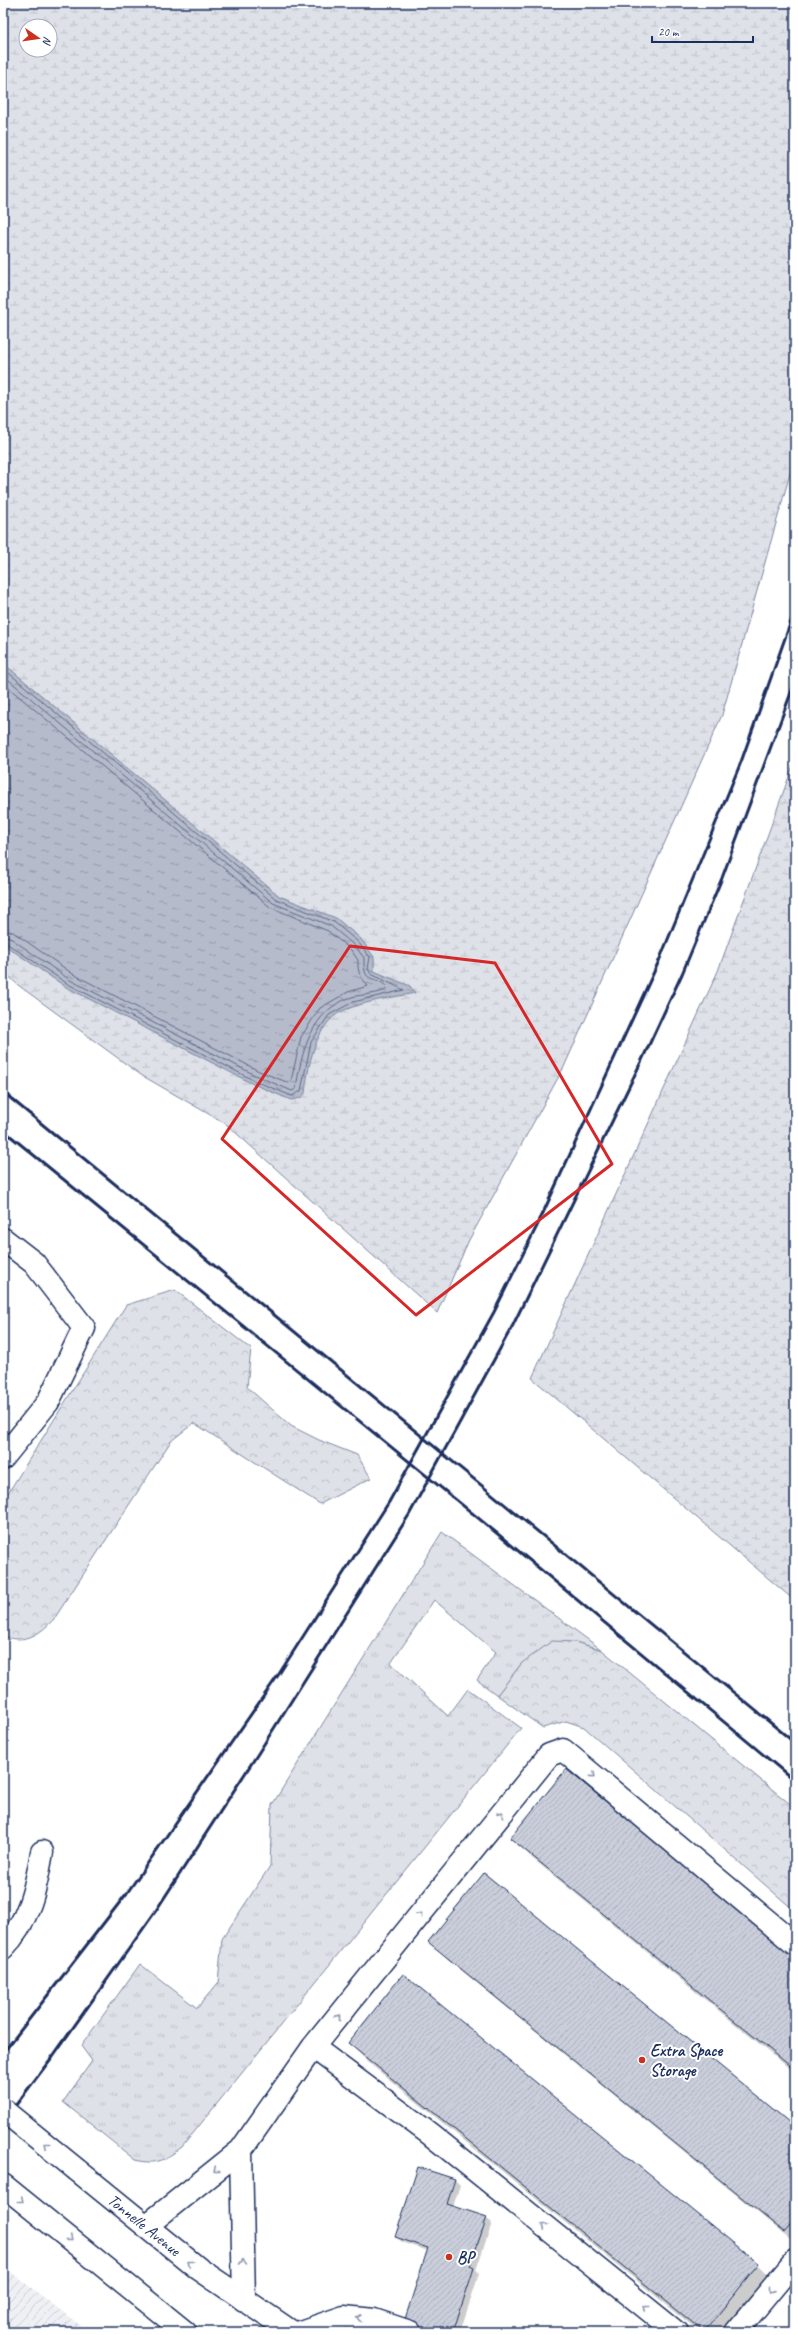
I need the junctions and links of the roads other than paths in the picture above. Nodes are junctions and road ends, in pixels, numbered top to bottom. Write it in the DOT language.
graph roads {
  1 [pos="3,1239"];
  2 [pos="3,1458"];
  3 [pos="42,1852"];
  4 [pos="795,1944"];
  5 [pos="3,1948"];
  6 [pos="313,2047"];
  7 [pos="3,2110"];
  8 [pos="241,2150"];
  9 [pos="3,2185"];
  10 [pos="146,2226"];
  11 [pos="795,2261"];
  12 [pos="244,2301"];
  13 [pos="185,2332"];
  14 [pos="292,2332"];
  15 [pos="300,2332"];
  16 [pos="410,2332"];
  17 [pos="676,2332"];
  18 [pos="736,2332"];
  1 -- 2 [label="main road"];
  3 -- 5 [label="main road"];
  6 -- 4 [label="main road, one-way"];
  6 -- 8 [label="main road"];
  17 -- 6 [label="main road, one-way"];
  10 -- 7 [label="main road, Tonnelle Avenue, one-way, bridge"];
  8 -- 10 [label="main road, one-way"];
  12 -- 8 [label="main road, one-way"];
  9 -- 13 [label="main road, one-way"];
  12 -- 10 [label="main road, Tonnelle Avenue, one-way"];
  11 -- 18 [label="main road, one-way"];
  12 -- 14 [label="main road, Tonnelle Avenue"];
  16 -- 15 [label="main road, one-way"];
}
